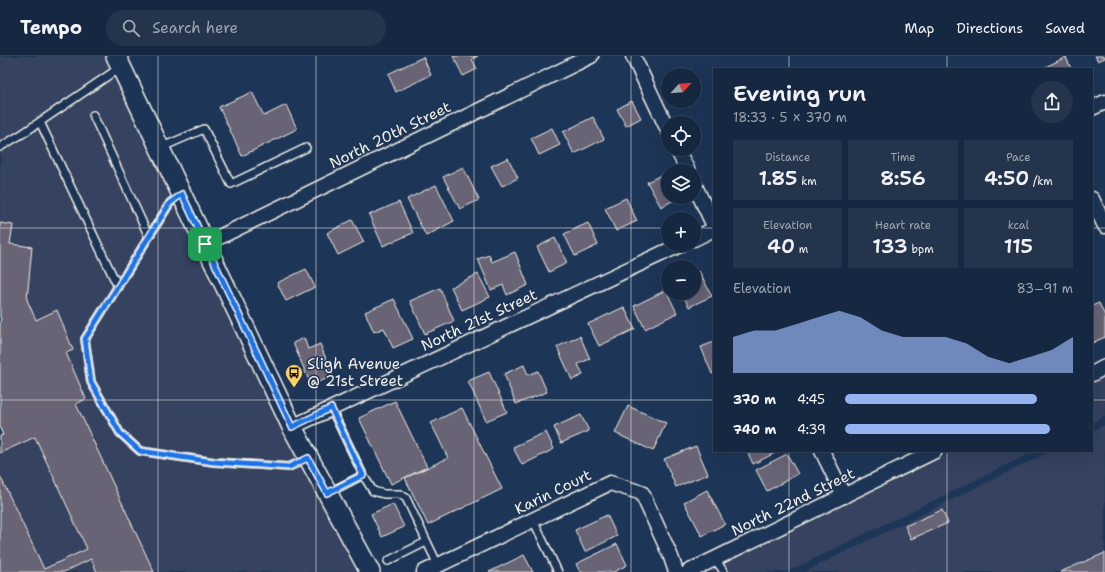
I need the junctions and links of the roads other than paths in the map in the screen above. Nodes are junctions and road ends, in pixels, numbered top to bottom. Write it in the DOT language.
graph roads {
  1 [pos="591,56"];
  2 [pos="633,56"];
  3 [pos="119,61"];
  4 [pos="1105,102"];
  5 [pos="1093,108"];
  6 [pos="93,115"];
  7 [pos="661,116"];
  8 [pos="40,122"];
  9 [pos="0,146"];
  10 [pos="160,148"];
  11 [pos="306,148"];
  12 [pos="182,194"];
  13 [pos="701,199"];
  14 [pos="1093,201"];
  15 [pos="713,226"];
  16 [pos="1105,226"];
  17 [pos="713,229"];
  18 [pos="701,235"];
  19 [pos="149,237"];
  20 [pos="205,244"];
  21 [pos="665,252"];
  22 [pos="118,287"];
  23 [pos="1105,367"];
  24 [pos="1093,373"];
  25 [pos="331,408"];
  26 [pos="292,427"];
  27 [pos="822,452"];
  28 [pos="933,452"];
  29 [pos="308,458"];
  30 [pos="363,475"];
  31 [pos="327,493"];
  32 [pos="844,496"];
  33 [pos="532,520"];
  34 [pos="426,542"];
  35 [pos="715,559"];
  36 [pos="388,561"];
  37 [pos="438,565"];
  38 [pos="694,571"];
  39 [pos="370,572"];
  40 [pos="424,572"];
  41 [pos="558,572"];
  42 [pos="676,572"];
  43 [pos="724,572"];
  1 -- 20 [label="street, North 20th Street"];
  2 -- 7 [label="street"];
  3 -- 8 [label="lane"];
  3 -- 10 [label="street"];
  4 -- 5 [label="street"];
  6 -- 19 [label="lane"];
  8 -- 9 [label="lane"];
  8 -- 22 [label="lane"];
  10 -- 11 [label="lane"];
  10 -- 12 [label="street"];
  12 -- 19 [label="lane"];
  12 -- 20 [label="street"];
  13 -- 15 [label="street"];
  14 -- 16 [label="street"];
  17 -- 18 [label="street"];
  19 -- 22 [label="lane"];
  20 -- 26 [label="street"];
  21 -- 25 [label="street, North 21st Street"];
  22 -- 29 [label="lane"];
  23 -- 24 [label="street"];
  25 -- 26 [label="street, North 21st Street"];
  25 -- 30 [label="lane"];
  26 -- 29 [label="street"];
  27 -- 32 [label="street"];
  28 -- 32 [label="street, North 22nd Street"];
  29 -- 31 [label="street"];
  30 -- 31 [label="lane"];
  30 -- 34 [label="lane"];
  31 -- 39 [label="street"];
  32 -- 35 [label="street, North 22nd Street"];
  33 -- 37 [label="street, Karin Court"];
  33 -- 41 [label="lane"];
  33 -- 42 [label="street, Karin Court"];
  34 -- 36 [label="lane"];
  34 -- 37 [label="lane"];
  35 -- 38 [label="street, North 22nd Street"];
  35 -- 43 [label="lane"];
  37 -- 40 [label="street, Karin Court"];
}
